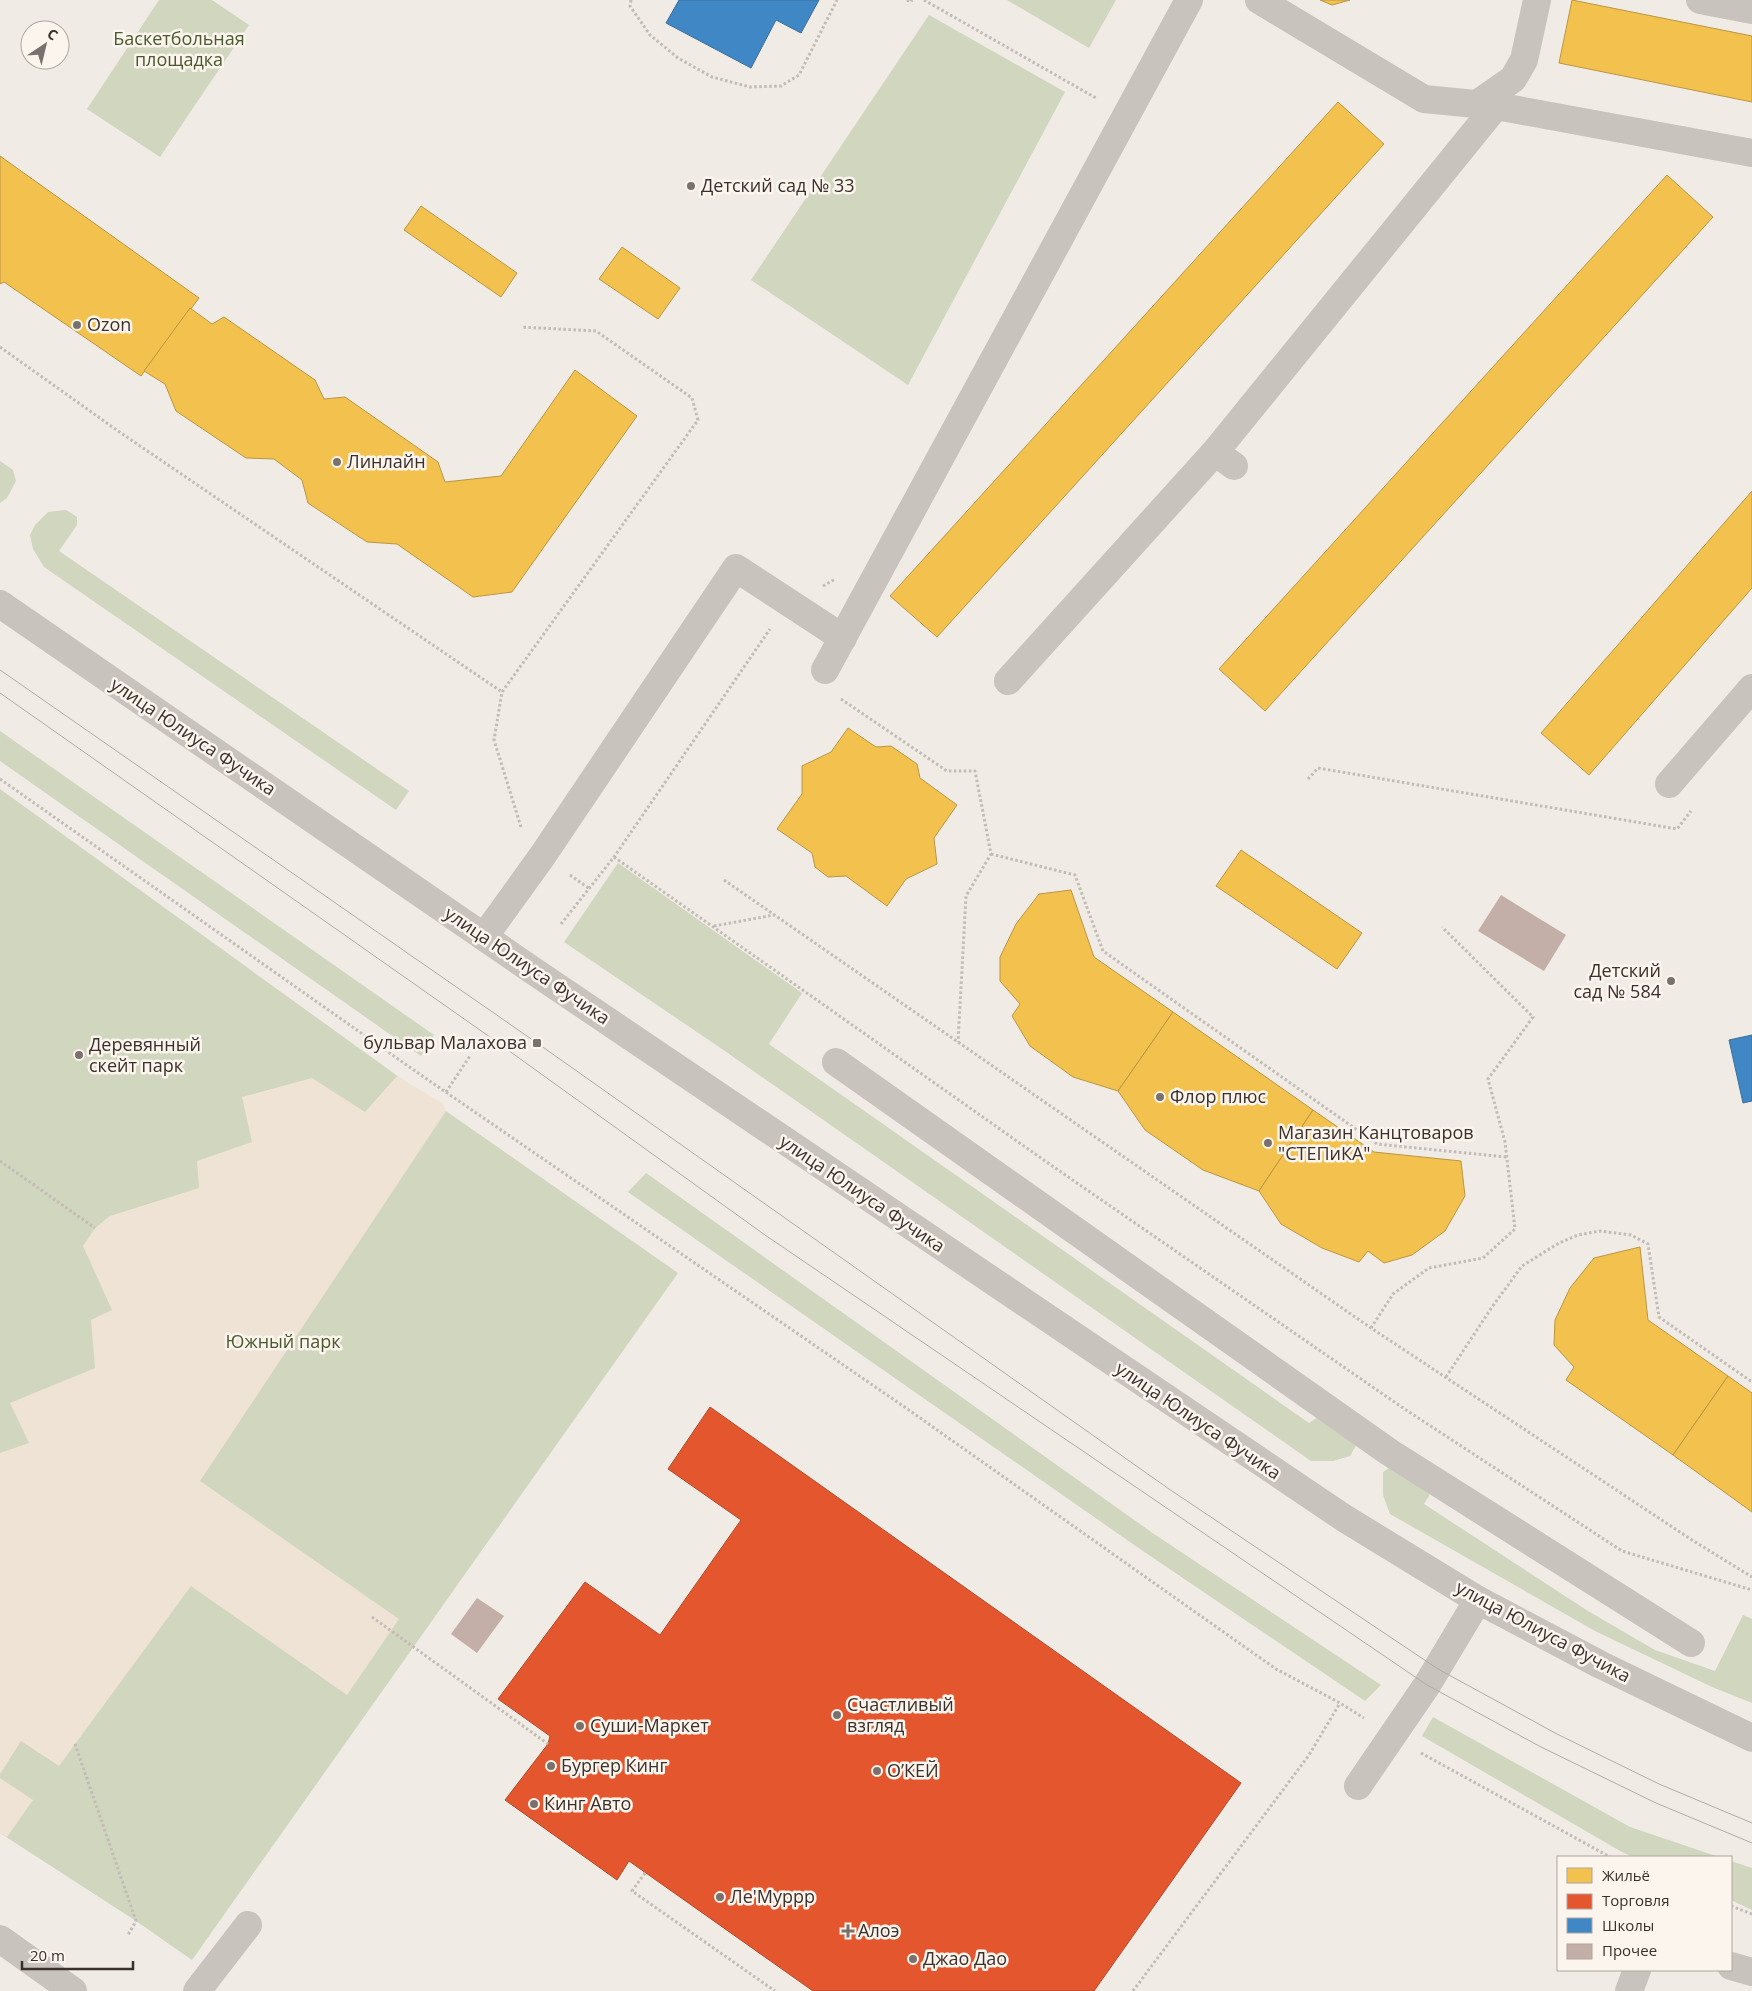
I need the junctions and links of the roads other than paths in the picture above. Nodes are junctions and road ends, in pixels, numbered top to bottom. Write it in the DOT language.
graph roads {
  1 [pos="1189,0"];
  2 [pos="1259,0"];
  3 [pos="1537,0"];
  4 [pos="1700,0"];
  5 [pos="1752,10"];
  6 [pos="1486,105"];
  7 [pos="1752,153"];
  8 [pos="0,604"];
  9 [pos="843,638"];
  10 [pos="825,670"];
  11 [pos="1008,681"];
  12 [pos="1752,688"];
  13 [pos="1669,784"];
  14 [pos="484,937"];
  15 [pos="836,1062"];
  16 [pos="1478,1600"];
  17 [pos="1691,1643"];
  18 [pos="1752,1738"];
  19 [pos="1358,1786"];
  20 [pos="248,1924"];
  21 [pos="0,1939"];
  22 [pos="1732,1966"];
  23 [pos="1637,1971"];
  24 [pos="1752,1972"];
  25 [pos="73,1991"];
  26 [pos="197,1991"];
  27 [pos="1629,1991"];
  1 -- 9 [label="street"];
  2 -- 6 [label="street"];
  3 -- 6 [label="street"];
  4 -- 5 [label="street"];
  6 -- 7 [label="street"];
  6 -- 11 [label="street"];
  8 -- 14 [label="street, улица Юлиуса Фучика"];
  9 -- 10 [label="street"];
  9 -- 14 [label="street"];
  12 -- 13 [label="street"];
  14 -- 16 [label="street, улица Юлиуса Фучика"];
  15 -- 17 [label="street"];
  16 -- 18 [label="street, улица Юлиуса Фучика"];
  16 -- 19 [label="street"];
  20 -- 26 [label="street"];
  21 -- 25 [label="street"];
  22 -- 24 [label="street"];
  23 -- 27 [label="street"];
}
